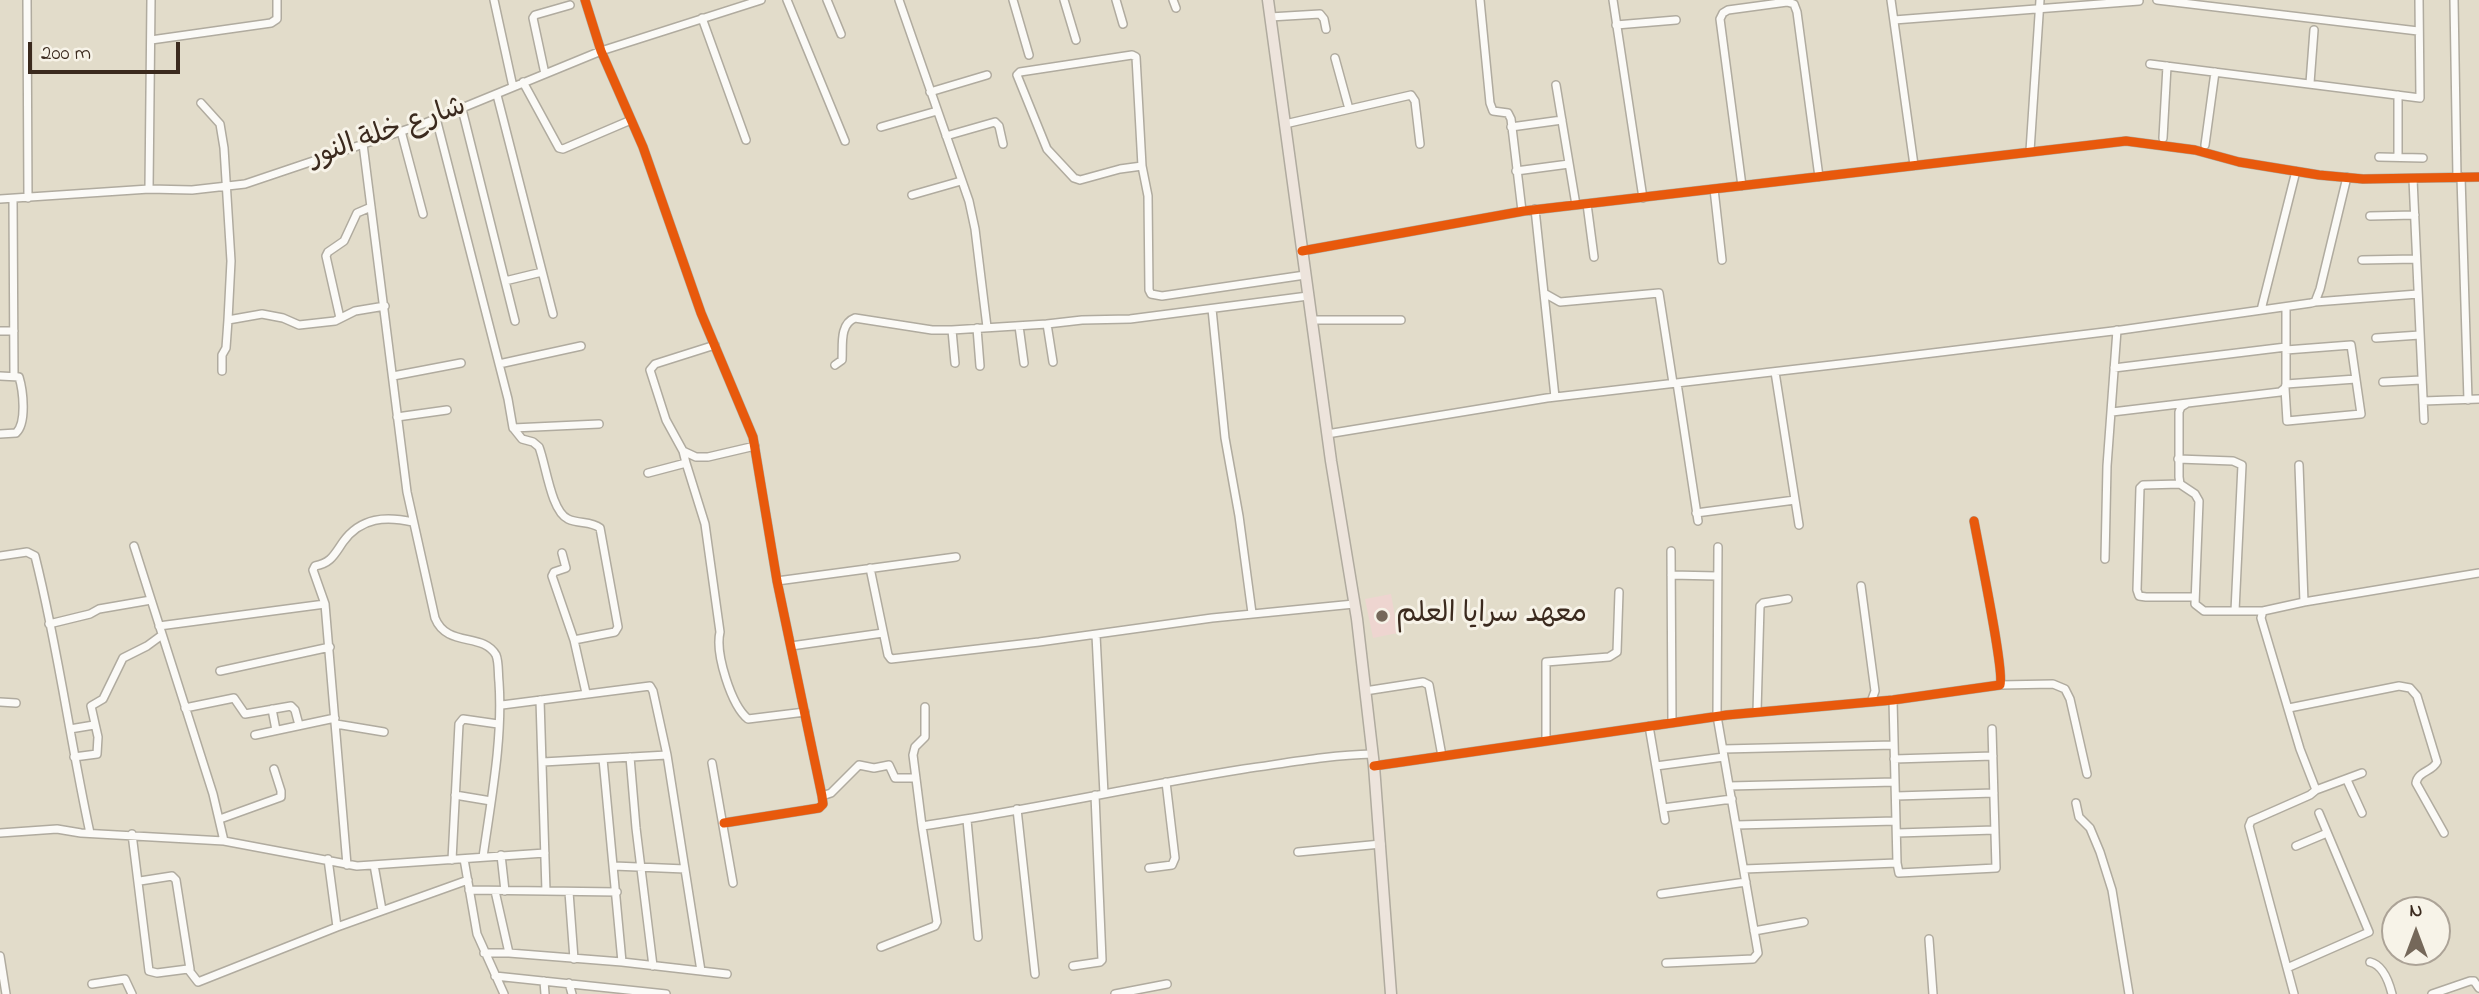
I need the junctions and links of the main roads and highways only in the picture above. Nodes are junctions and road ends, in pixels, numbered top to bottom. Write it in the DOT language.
graph roads {
  1 [pos="1268,0"];
  2 [pos="1391,994"];
  1 -- 2 [label="main road"];
}
